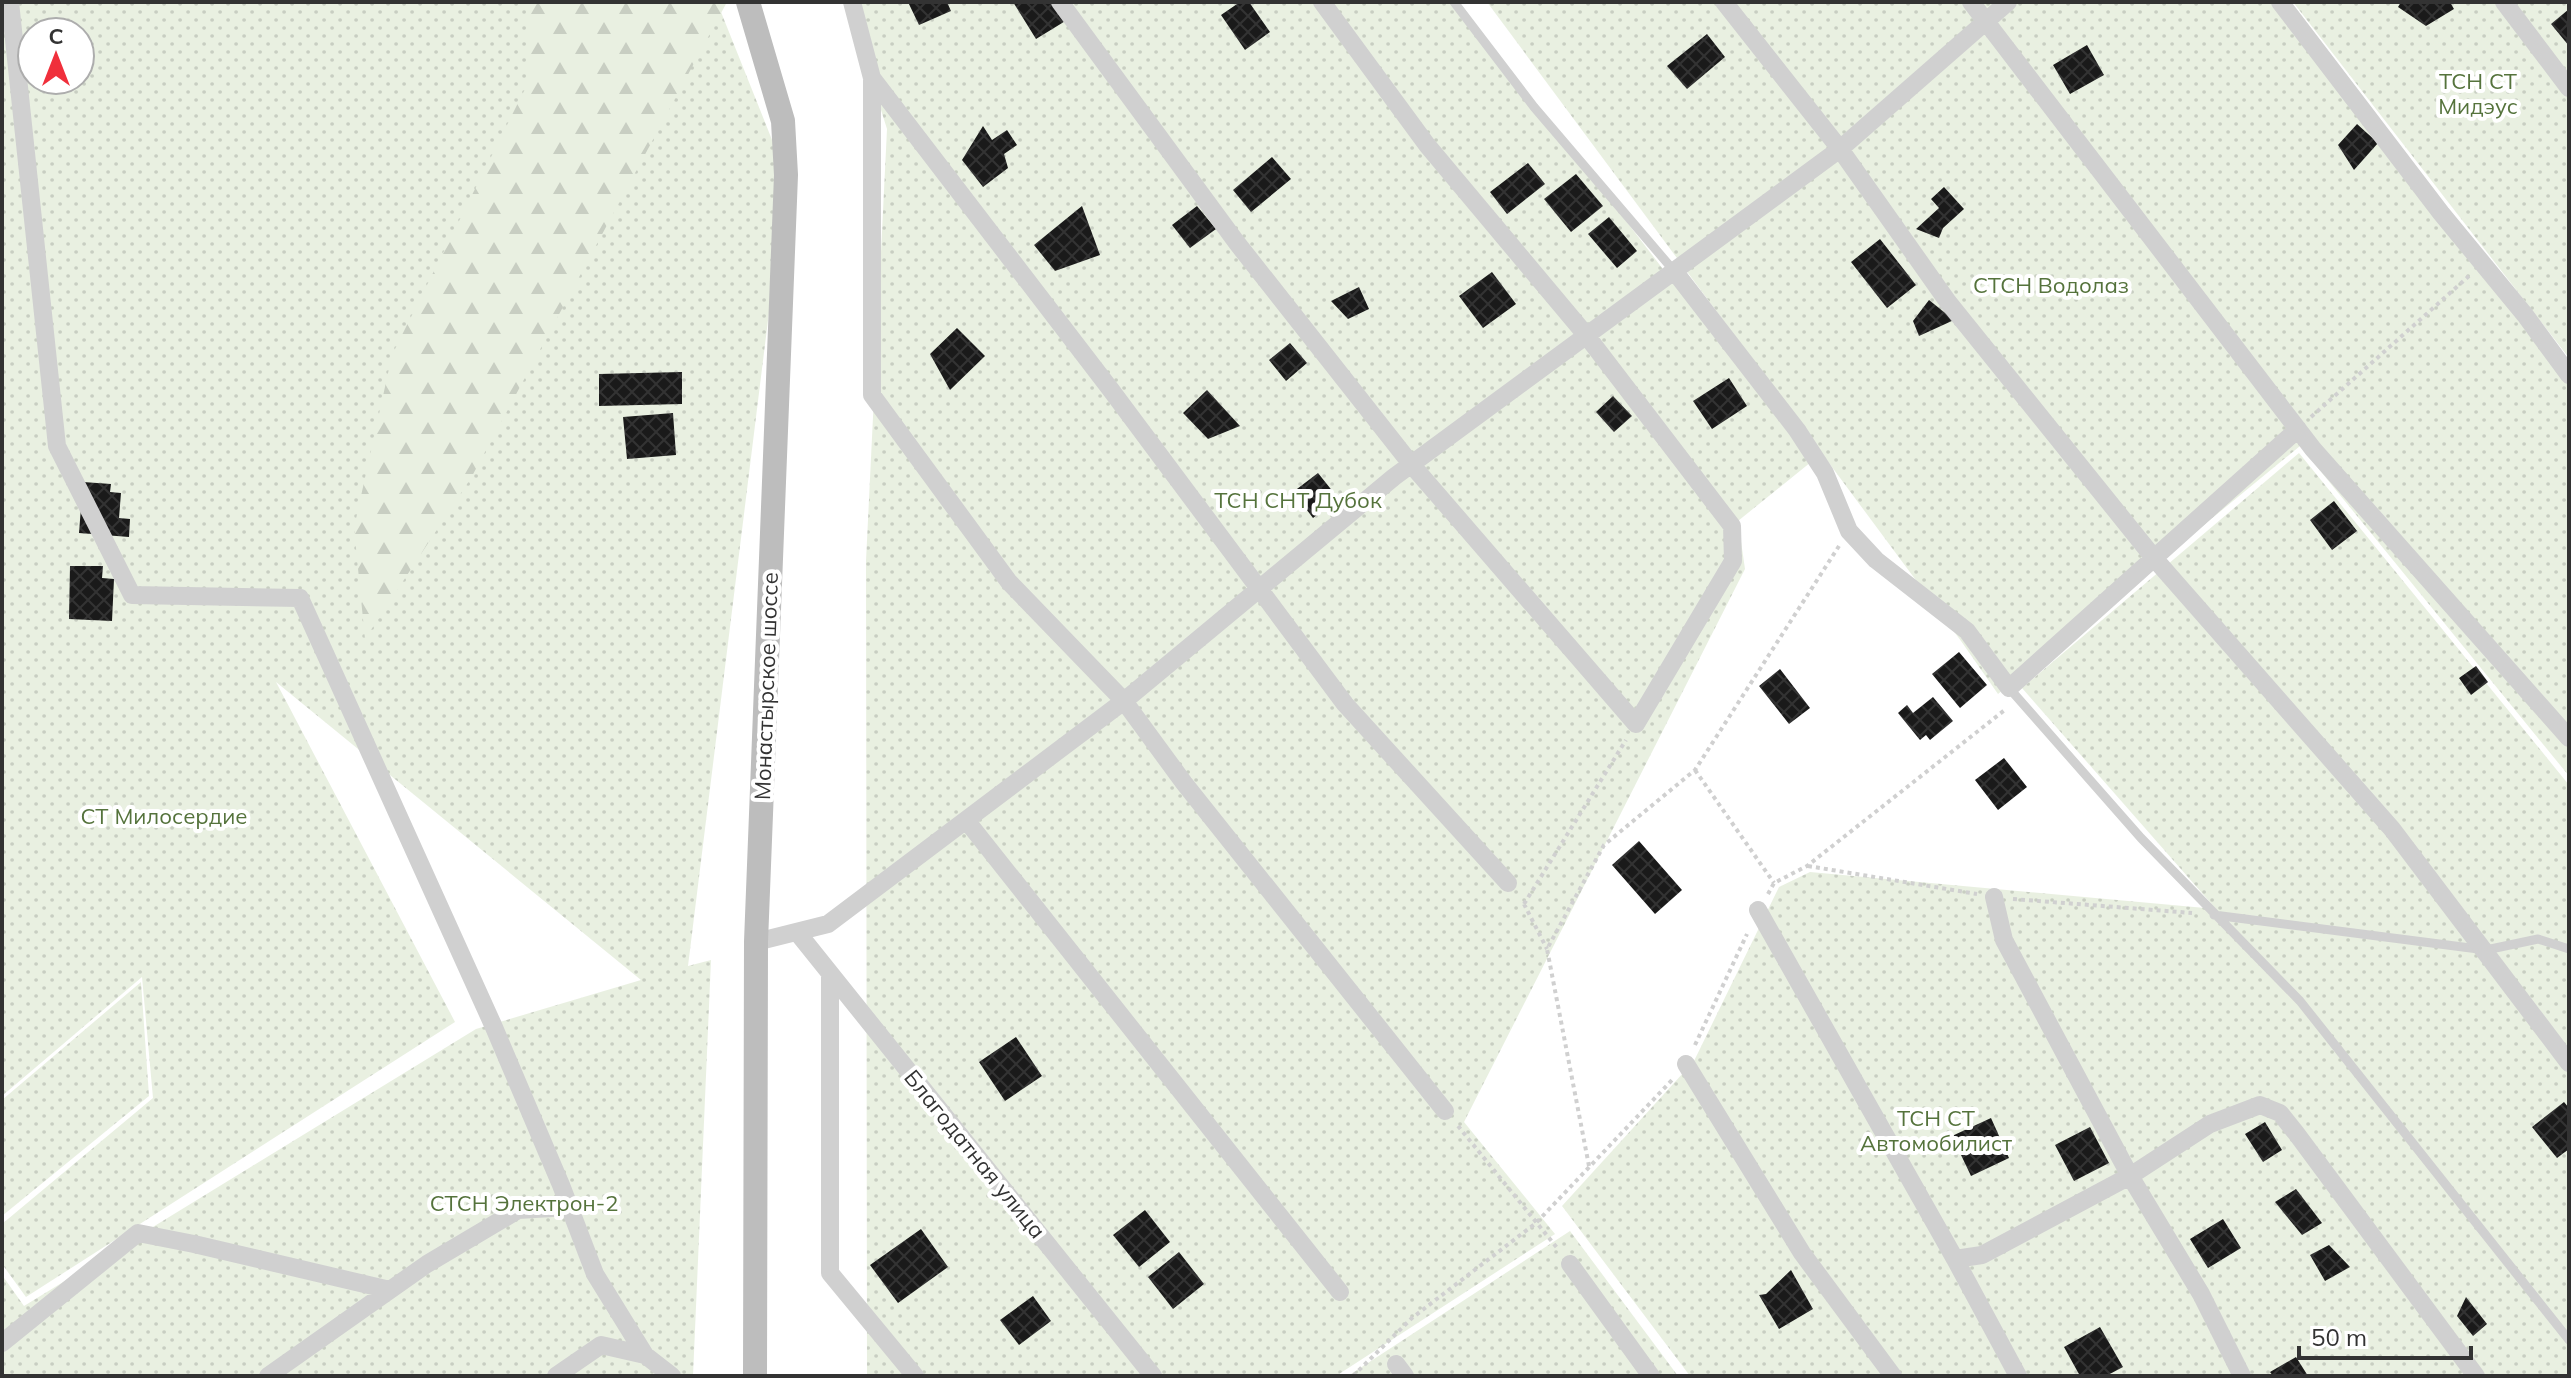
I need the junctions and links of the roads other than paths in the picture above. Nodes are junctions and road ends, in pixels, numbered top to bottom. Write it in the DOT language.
graph roads {
  1 [pos="10,2"];
  2 [pos="748,2"];
  3 [pos="852,2"];
  4 [pos="1060,2"];
  5 [pos="1322,2"];
  6 [pos="1454,2"];
  7 [pos="1724,2"];
  8 [pos="1971,2"];
  9 [pos="2008,2"];
  10 [pos="2280,2"];
  11 [pos="2504,2"];
  12 [pos="1987,22"];
  13 [pos="872,78"];
  14 [pos="2569,88"];
  15 [pos="1840,149"];
  16 [pos="1675,272"];
  17 [pos="1586,335"];
  18 [pos="2569,375"];
  19 [pos="2298,429"];
  20 [pos="1411,464"];
  21 [pos="2154,558"];
  22 [pos="1259,589"];
  23 [pos="2014,694"];
  24 [pos="1124,701"];
  25 [pos="2569,738"];
  26 [pos="966,820"];
  27 [pos="1508,883"];
  28 [pos="1994,897"];
  29 [pos="1758,910"];
  30 [pos="2214,915"];
  31 [pos="797,932"];
  32 [pos="756,942"];
  33 [pos="2569,949"];
  34 [pos="2486,950"];
  35 [pos="830,973"];
  36 [pos="2569,1063"];
  37 [pos="1686,1064"];
  38 [pos="1445,1111"];
  39 [pos="2130,1176"];
  40 [pos="569,1207"];
  41 [pos="1955,1259"];
  42 [pos="1570,1264"];
  43 [pos="390,1290"];
  44 [pos="1340,1292"];
  45 [pos="2569,1340"];
  46 [pos="2,1343"];
  47 [pos="645,1355"];
  48 [pos="268,1376"];
  49 [pos="556,1376"];
  50 [pos="672,1376"];
  51 [pos="755,1376"];
  52 [pos="915,1376"];
  53 [pos="1153,1376"];
  54 [pos="1651,1376"];
  55 [pos="1893,1376"];
  56 [pos="2018,1376"];
  57 [pos="2242,1376"];
  58 [pos="2476,1376"];
  1 -- 40 [label="street"];
  2 -- 32 [label="main road, Монастырское шоссе"];
  3 -- 13 [label="street"];
  4 -- 20 [label="street"];
  5 -- 17 [label="street"];
  6 -- 16 [label="lane"];
  7 -- 15 [label="street"];
  8 -- 12 [label="street"];
  9 -- 12 [label="street"];
  10 -- 18 [label="street"];
  11 -- 14 [label="street"];
  12 -- 15 [label="street"];
  12 -- 19 [label="street"];
  13 -- 22 [label="street"];
  13 -- 24 [label="street"];
  15 -- 16 [label="street"];
  15 -- 21 [label="street"];
  16 -- 17 [label="street"];
  16 -- 23 [label="street"];
  17 -- 20 [label="street"];
  17 -- 20 [label="street"];
  19 -- 21 [label="street"];
  19 -- 25 [label="street"];
  20 -- 22 [label="street"];
  21 -- 23 [label="street"];
  21 -- 34 [label="street"];
  22 -- 24 [label="street"];
  22 -- 27 [label="street"];
  23 -- 30 [label="lane"];
  24 -- 26 [label="street"];
  24 -- 38 [label="street"];
  26 -- 31 [label="street"];
  26 -- 44 [label="street"];
  28 -- 39 [label="street"];
  29 -- 41 [label="street"];
  30 -- 34 [label="lane"];
  30 -- 45 [label="lane"];
  31 -- 32 [label="street"];
  31 -- 35 [label="street, Благодатная улица"];
  32 -- 51 [label="main road, Монастырское шоссе"];
  33 -- 34 [label="lane"];
  34 -- 36 [label="street"];
  35 -- 52 [label="street"];
  35 -- 53 [label="street, Благодатная улица"];
  37 -- 55 [label="street"];
  39 -- 41 [label="street"];
  39 -- 57 [label="street"];
  39 -- 58 [label="street"];
  40 -- 43 [label="street"];
  40 -- 47 [label="street"];
  41 -- 56 [label="street"];
  42 -- 54 [label="street"];
  43 -- 46 [label="street"];
  43 -- 48 [label="street"];
  47 -- 49 [label="street"];
  47 -- 50 [label="street"];
}
